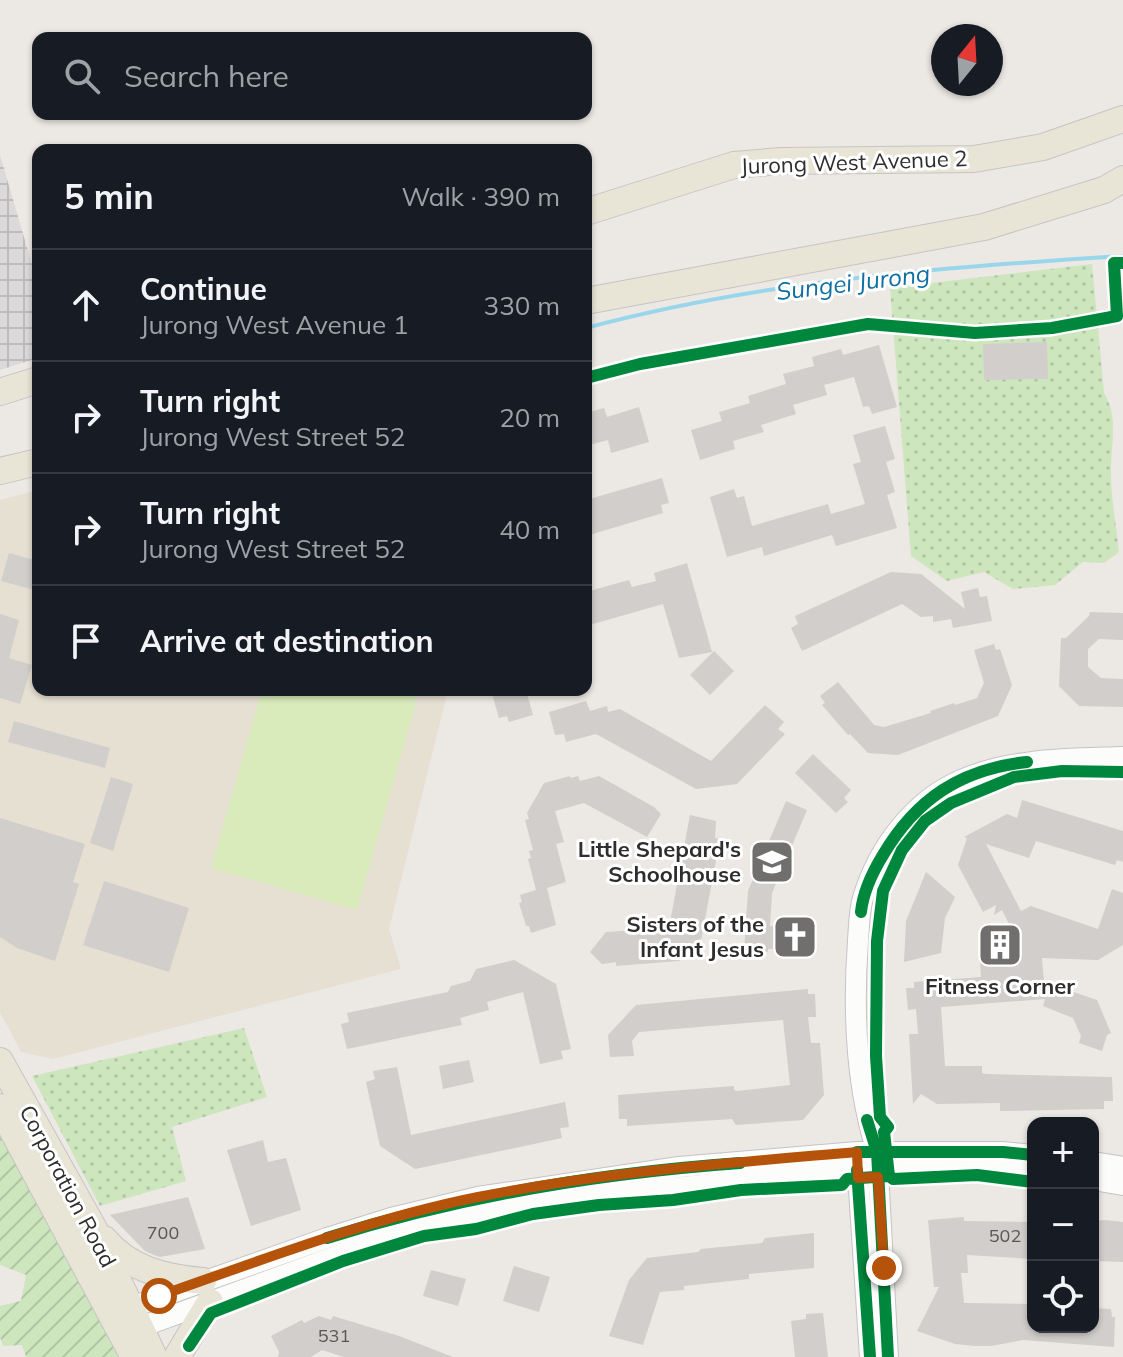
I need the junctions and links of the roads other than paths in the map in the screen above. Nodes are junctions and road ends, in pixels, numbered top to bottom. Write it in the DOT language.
graph roads {
  1 [pos="1123,119"];
  2 [pos="1123,179"];
  3 [pos="592,210"];
  4 [pos="592,300"];
  5 [pos="32,382"];
  6 [pos="0,392"];
  7 [pos="32,463"];
  8 [pos="0,471"];
  9 [pos="1123,757"];
  10 [pos="0,1061"];
  11 [pos="0,1107"];
  12 [pos="1027,1154"];
  13 [pos="867,1161"];
  14 [pos="1099,1163"];
  15 [pos="1123,1167"];
  16 [pos="1027,1171"];
  17 [pos="1099,1181"];
  18 [pos="1123,1185"];
  19 [pos="93,1227"];
  20 [pos="206,1291"];
  21 [pos="128,1328"];
  22 [pos="154,1357"];
  23 [pos="177,1357"];
  24 [pos="870,1357"];
  25 [pos="888,1357"];
  1 -- 3 [label="main road, Jurong West Avenue 2"];
  2 -- 4 [label="main road"];
  5 -- 6 [label="main road"];
  7 -- 8 [label="main road"];
  9 -- 13 [label="street"];
  10 -- 19 [label="main road, Corporation Road"];
  11 -- 21 [label="main road, Corporation Road"];
  12 -- 13 [label="street"];
  13 -- 16 [label="street"];
  13 -- 20 [label="street"];
  13 -- 24 [label="street"];
  13 -- 25 [label="street"];
  14 -- 15 [label="street"];
  17 -- 18 [label="street"];
  19 -- 20 [label="main road"];
  19 -- 21 [label="main road, Corporation Road"];
  20 -- 21 [label="street"];
  20 -- 23 [label="main road"];
  21 -- 22 [label="main road, Corporation Road"];
}
